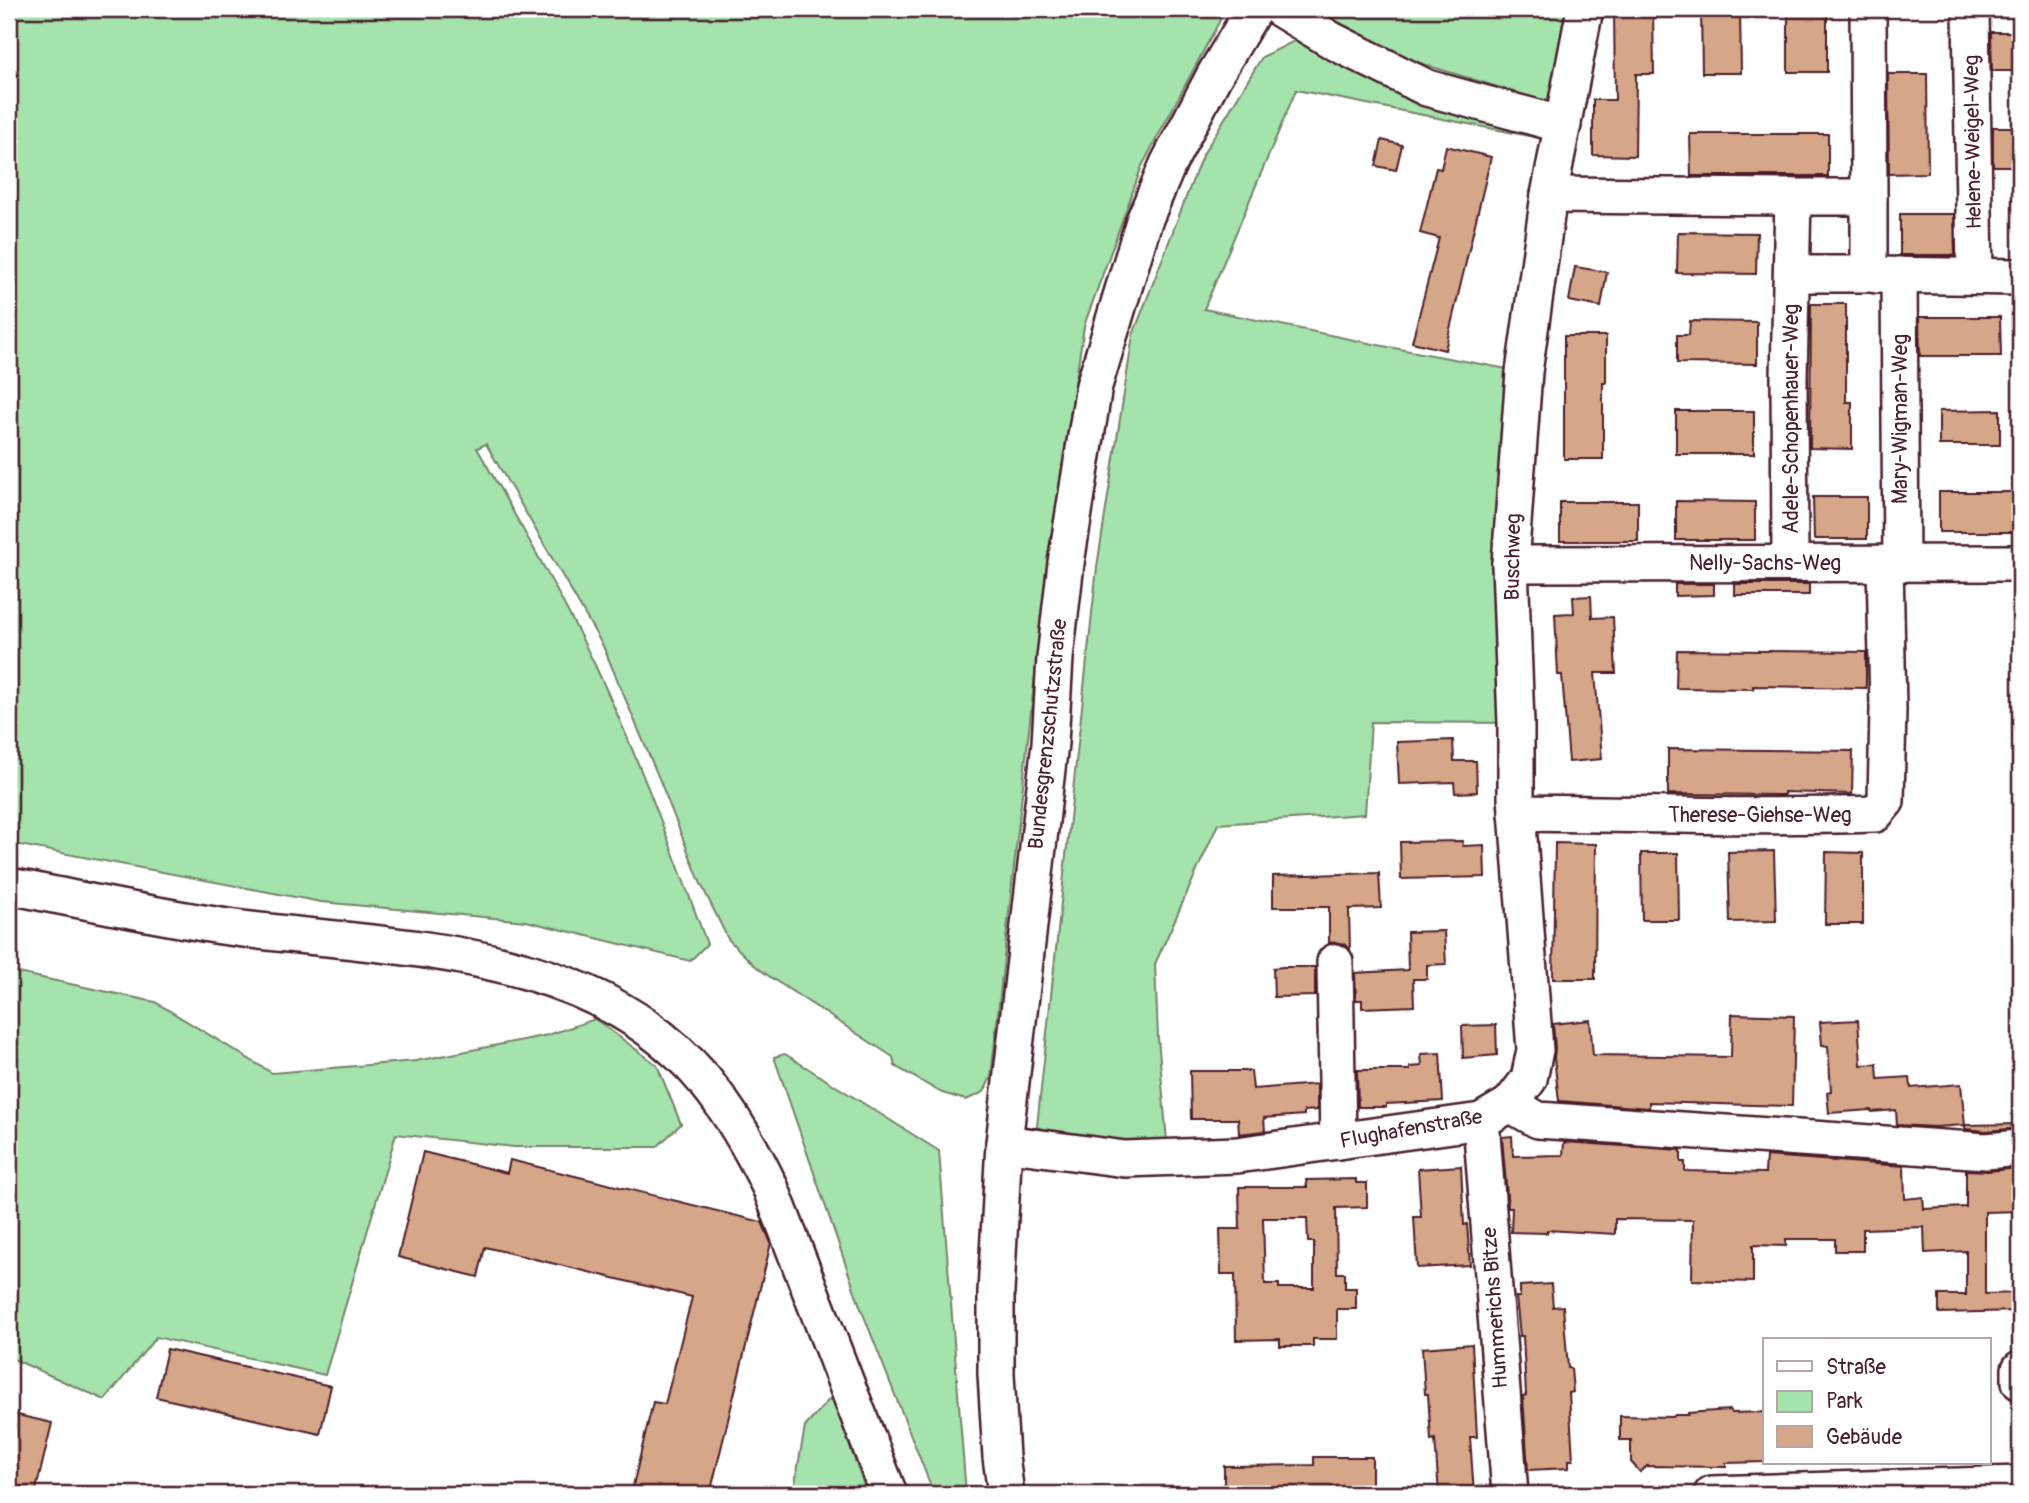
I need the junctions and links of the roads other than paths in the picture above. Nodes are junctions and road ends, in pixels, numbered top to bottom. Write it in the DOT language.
graph roads {
  1 [pos="1254,9"];
  2 [pos="1280,9"];
  3 [pos="1585,9"];
  4 [pos="1868,9"];
  5 [pos="1972,9"];
  6 [pos="1563,125"];
  7 [pos="1549,195"];
  8 [pos="1793,197"];
  9 [pos="1870,197"];
  10 [pos="1793,274"];
  11 [pos="1884,275"];
  12 [pos="1975,276"];
  13 [pos="2020,277"];
  14 [pos="1790,563"];
  15 [pos="1893,563"];
  16 [pos="2020,563"];
  17 [pos="1510,564"];
  18 [pos="1517,813"];
  19 [pos="9,886"];
  20 [pos="1335,962"];
  21 [pos="1496,1112"];
  22 [pos="1338,1141"];
  23 [pos="1004,1143"];
  24 [pos="2020,1148"];
  25 [pos="2020,1369"];
  26 [pos="2020,1382"];
  27 [pos="2020,1483"];
  28 [pos="2020,1490"];
  29 [pos="890,1494"];
  30 [pos="1006,1494"];
  31 [pos="1510,1494"];
  32 [pos="1713,1494"];
  1 -- 23 [label="street, Bundesgrenzschutzstraße"];
  2 -- 6 [label="street"];
  3 -- 6 [label="street, Buschweg"];
  4 -- 9 [label="street"];
  5 -- 12 [label="street, Helene-Weigel-Weg"];
  6 -- 7 [label="street, Buschweg"];
  7 -- 8 [label="street"];
  7 -- 17 [label="street, Buschweg"];
  8 -- 9 [label="street"];
  8 -- 10 [label="street, Adele-Schopenhauer-Weg"];
  9 -- 11 [label="street"];
  10 -- 11 [label="street, Adele-Schopenhauer-Weg"];
  10 -- 14 [label="street, Adele-Schopenhauer-Weg"];
  11 -- 12 [label="street"];
  11 -- 15 [label="street, Mary-Wigman-Weg"];
  12 -- 13 [label="street"];
  14 -- 15 [label="street, Nelly-Sachs-Weg"];
  14 -- 17 [label="street, Nelly-Sachs-Weg"];
  15 -- 16 [label="street, Nelly-Sachs-Weg"];
  15 -- 18 [label="street, Therese-Giehse-Weg"];
  17 -- 18 [label="street, Buschweg"];
  18 -- 21 [label="street, Buschweg"];
  19 -- 29 [label="street"];
  20 -- 22 [label="street"];
  21 -- 22 [label="street, Flughafenstraße"];
  21 -- 24 [label="street, Flughafenstraße"];
  21 -- 31 [label="street, Hummerichs Bitze"];
  22 -- 23 [label="street, Flughafenstraße"];
  23 -- 30 [label="street, Bundesgrenzschutzstraße"];
  25 -- 26 [label="street"];
  27 -- 28 [label="street"];
  27 -- 32 [label="street"];
}
